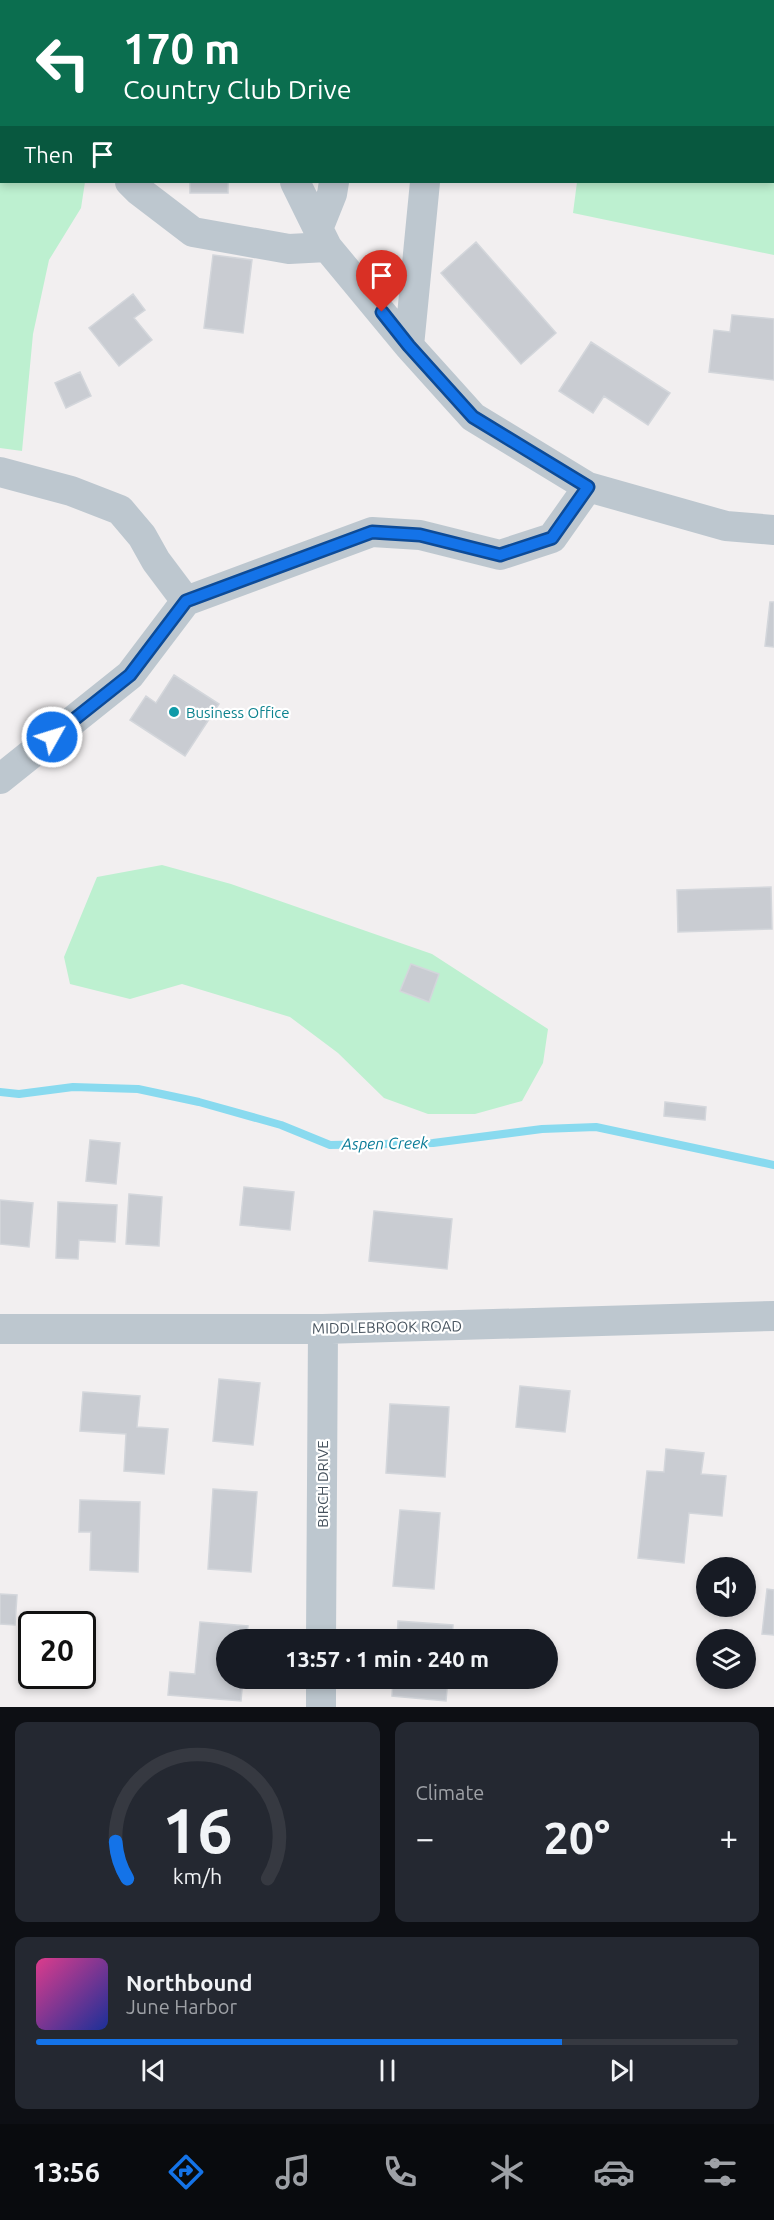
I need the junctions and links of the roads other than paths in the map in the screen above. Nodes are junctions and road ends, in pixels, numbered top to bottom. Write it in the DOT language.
graph roads {
  1 [pos="131,183"];
  2 [pos="296,183"];
  3 [pos="334,183"];
  4 [pos="424,183"];
  5 [pos="323,238"];
  6 [pos="409,346"];
  7 [pos="0,472"];
  8 [pos="588,487"];
  9 [pos="774,530"];
  10 [pos="186,601"];
  11 [pos="0,779"];
  12 [pos="774,1316"];
  13 [pos="0,1329"];
  14 [pos="323,1329"];
  15 [pos="321,1629"];
  16 [pos="321,1689"];
  17 [pos="321,1707"];
  1 -- 5 [label="street"];
  2 -- 5 [label="street"];
  3 -- 5 [label="street"];
  4 -- 6 [label="street"];
  5 -- 6 [label="street"];
  6 -- 8 [label="street"];
  7 -- 10 [label="street"];
  8 -- 9 [label="street"];
  8 -- 10 [label="street"];
  10 -- 11 [label="street"];
  12 -- 14 [label="street, MIDDLEBROOK ROAD"];
  13 -- 14 [label="street, MIDDLEBROOK ROAD"];
  14 -- 15 [label="street, BIRCH DRIVE"];
  16 -- 17 [label="street"];
}
